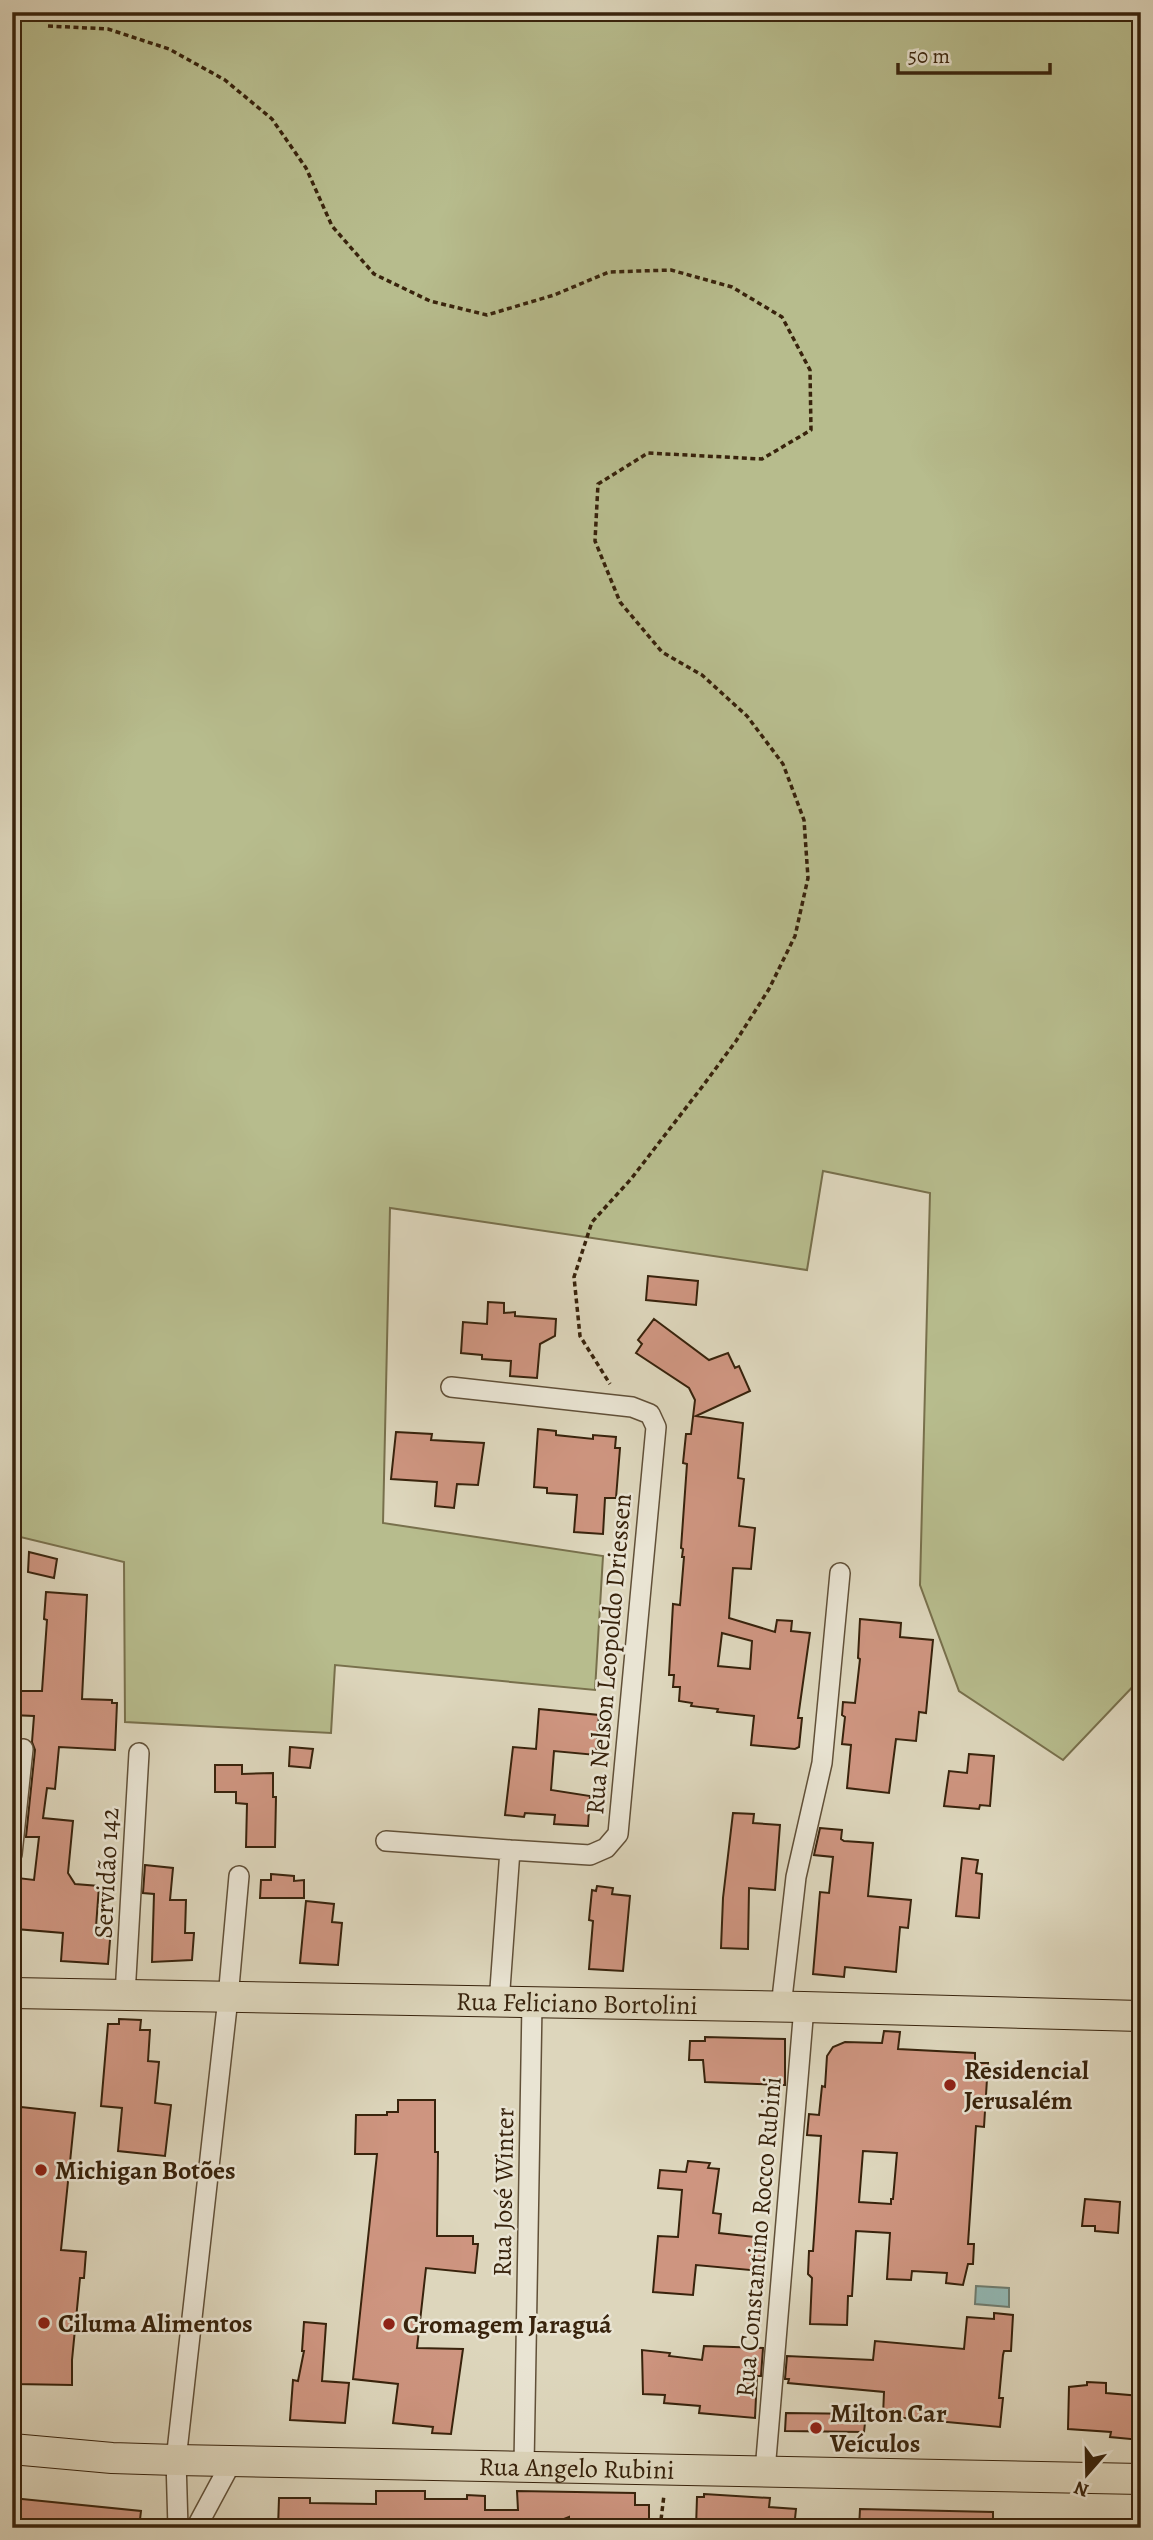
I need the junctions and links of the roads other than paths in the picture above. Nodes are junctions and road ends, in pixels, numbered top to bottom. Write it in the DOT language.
graph roads {
  1 [pos="451,1387"];
  2 [pos="840,1573"];
  3 [pos="23,1749"];
  4 [pos="139,1754"];
  5 [pos="386,1841"];
  6 [pos="510,1850"];
  7 [pos="12,1854"];
  8 [pos="239,1876"];
  9 [pos="12,1993"];
  10 [pos="125,1996"];
  11 [pos="229,1998"];
  12 [pos="499,2003"];
  13 [pos="532,2004"];
  14 [pos="792,2007"];
  15 [pos="1141,2016"];
  16 [pos="12,2449"];
  17 [pos="176,2460"];
  18 [pos="232,2460"];
  19 [pos="524,2465"];
  20 [pos="765,2471"];
  21 [pos="1141,2479"];
  22 [pos="178,2528"];
  23 [pos="196,2528"];
  1 -- 6 [label="street, Rua Nelson Leopoldo Driessen"];
  2 -- 14 [label="street, Rua Constantino Rocco Rubini"];
  3 -- 7 [label="street"];
  4 -- 10 [label="street, Servidão 142"];
  5 -- 6 [label="street, Rua Nelson Leopoldo Driessen"];
  6 -- 12 [label="street"];
  8 -- 11 [label="street"];
  9 -- 10 [label="main road, Rua Feliciano Bortolini"];
  10 -- 11 [label="main road, Rua Feliciano Bortolini"];
  11 -- 12 [label="main road, Rua Feliciano Bortolini"];
  11 -- 17 [label="street"];
  12 -- 13 [label="main road, Rua Feliciano Bortolini"];
  13 -- 14 [label="main road, Rua Feliciano Bortolini"];
  13 -- 19 [label="street, Rua José Winter"];
  14 -- 15 [label="main road, Rua Feliciano Bortolini"];
  14 -- 20 [label="street, Rua Constantino Rocco Rubini"];
  16 -- 17 [label="main road, Rua Angelo Rubini"];
  17 -- 18 [label="main road, Rua Angelo Rubini"];
  17 -- 22 [label="street"];
  18 -- 19 [label="main road, Rua Angelo Rubini"];
  18 -- 23 [label="street"];
  19 -- 20 [label="main road, Rua Angelo Rubini"];
  20 -- 21 [label="main road, Rua Angelo Rubini"];
}
